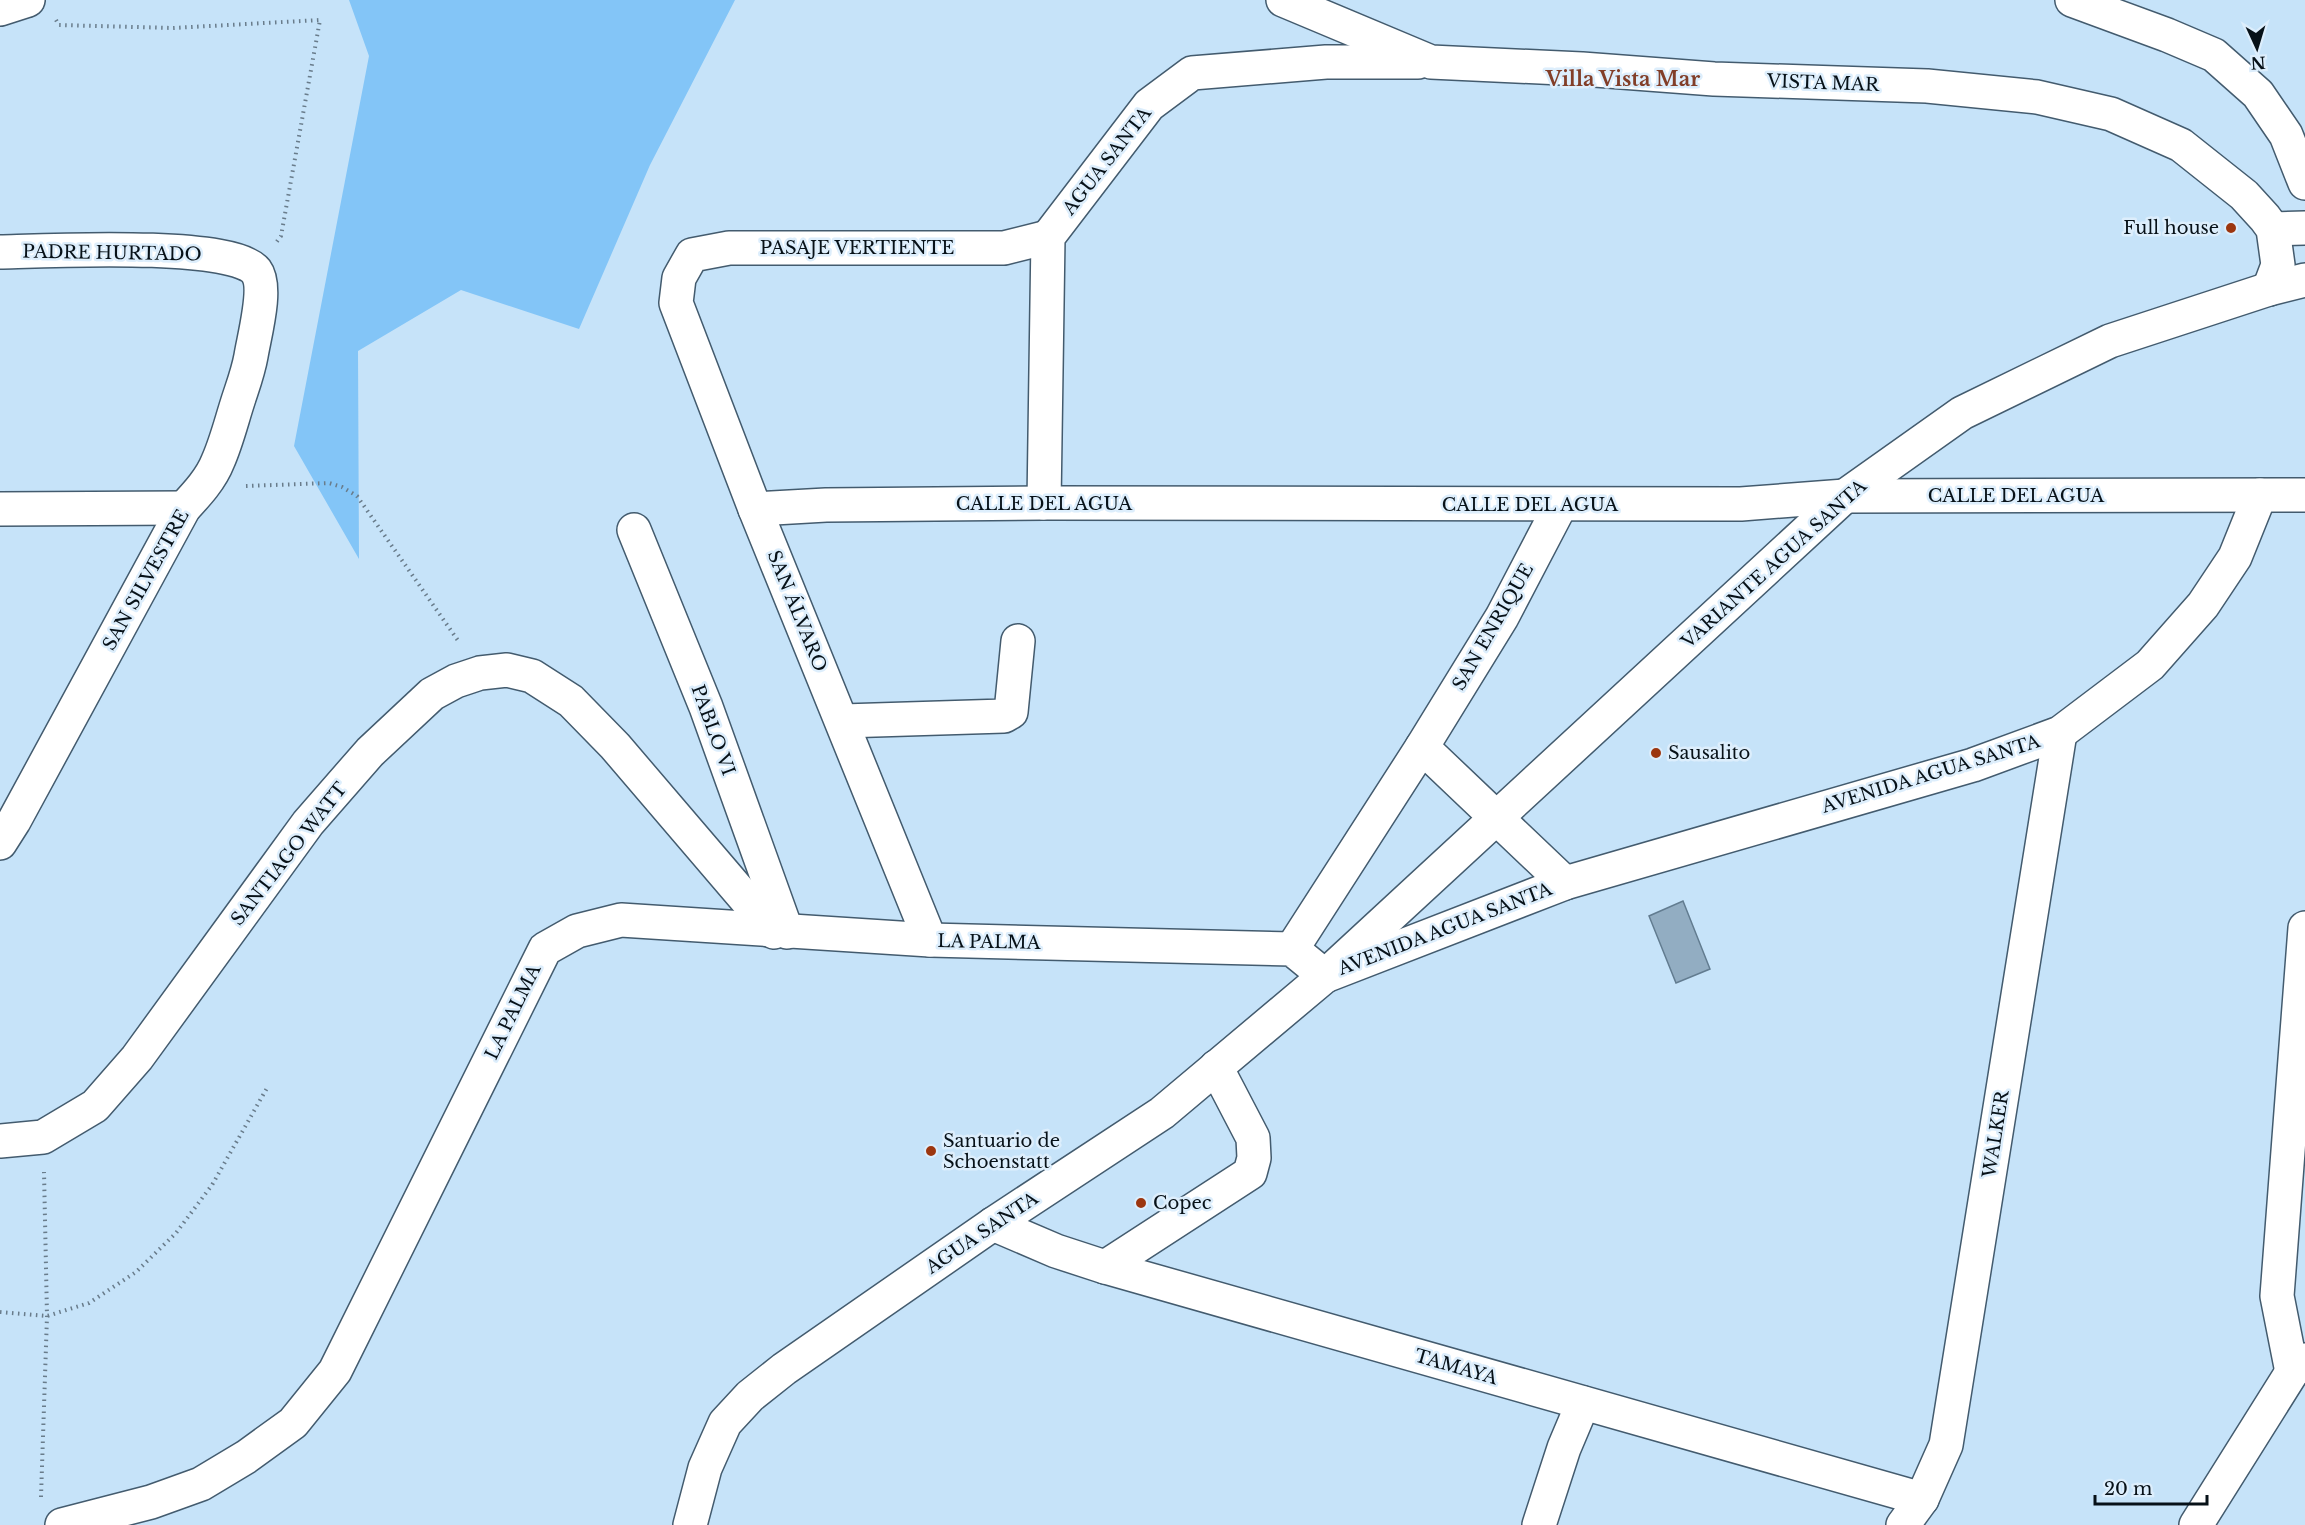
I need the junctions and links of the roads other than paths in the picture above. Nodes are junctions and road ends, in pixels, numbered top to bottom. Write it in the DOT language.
graph roads {
  1 [pos="1283,0"];
  2 [pos="2072,0"];
  3 [pos="41,8"];
  4 [pos="0,9"];
  5 [pos="1431,62"];
  6 [pos="2304,176"];
  7 [pos="2305,228"];
  8 [pos="2273,229"];
  9 [pos="1048,237"];
  10 [pos="0,252"];
  11 [pos="256,271"];
  12 [pos="678,278"];
  13 [pos="2305,280"];
  14 [pos="2269,289"];
  15 [pos="2260,495"];
  16 [pos="2305,495"];
  17 [pos="1845,496"];
  18 [pos="193,498"];
  19 [pos="1044,503"];
  20 [pos="1560,506"];
  21 [pos="0,509"];
  22 [pos="755,509"];
  23 [pos="634,530"];
  24 [pos="1018,641"];
  25 [pos="843,721"];
  26 [pos="2060,733"];
  27 [pos="1422,747"];
  28 [pos="1497,817"];
  29 [pos="0,843"];
  30 [pos="1565,883"];
  31 [pos="2305,928"];
  32 [pos="781,932"];
  33 [pos="930,940"];
  34 [pos="1292,949"];
  35 [pos="1325,976"];
  36 [pos="1216,1067"];
  37 [pos="0,1141"];
  38 [pos="993,1224"];
  39 [pos="1105,1267"];
  40 [pos="2299,1366"];
  41 [pos="1583,1403"];
  42 [pos="1922,1499"];
  43 [pos="52,1513"];
  44 [pos="690,1525"];
  45 [pos="1539,1525"];
  46 [pos="1903,1525"];
  47 [pos="2196,1525"];
  1 -- 5 [label="street, VISTA MAR"];
  2 -- 6 [label="street"];
  3 -- 4 [label="street"];
  5 -- 8 [label="street, VISTA MAR"];
  5 -- 9 [label="street, AGUA SANTA"];
  7 -- 8 [label="street"];
  8 -- 14 [label="street"];
  9 -- 12 [label="street, PASAJE VERTIENTE"];
  9 -- 19 [label="street"];
  10 -- 11 [label="street, PADRE HURTADO"];
  11 -- 18 [label="street, SAN SILVESTRE"];
  12 -- 22 [label="street, SAN ÁLVARO"];
  13 -- 14 [label="street, VARIANTE AGUA SANTA"];
  14 -- 17 [label="street, VARIANTE AGUA SANTA"];
  15 -- 16 [label="street, CALLE DEL AGUA"];
  15 -- 17 [label="street, CALLE DEL AGUA"];
  15 -- 26 [label="street, AVENIDA AGUA SANTA"];
  17 -- 20 [label="street, CALLE DEL AGUA"];
  17 -- 28 [label="street, VARIANTE AGUA SANTA"];
  18 -- 21 [label="street"];
  18 -- 29 [label="street, SAN SILVESTRE"];
  19 -- 20 [label="street, CALLE DEL AGUA"];
  19 -- 22 [label="street, CALLE DEL AGUA"];
  20 -- 27 [label="street, SAN ENRIQUE"];
  22 -- 25 [label="street, SAN ÁLVARO"];
  23 -- 32 [label="street, PABLO VI"];
  24 -- 25 [label="street"];
  25 -- 33 [label="street, SAN ÁLVARO"];
  26 -- 30 [label="street, AVENIDA AGUA SANTA"];
  26 -- 42 [label="street, WALKER"];
  27 -- 28 [label="street"];
  27 -- 34 [label="street, SAN ENRIQUE"];
  28 -- 30 [label="street, AVENIDA AGUA SANTA"];
  28 -- 35 [label="street, VARIANTE AGUA SANTA"];
  30 -- 35 [label="street, AVENIDA AGUA SANTA"];
  31 -- 40 [label="street"];
  32 -- 33 [label="street, LA PALMA"];
  32 -- 37 [label="street, SANTIAGO WATT"];
  32 -- 43 [label="street, LA PALMA"];
  33 -- 34 [label="street, LA PALMA"];
  34 -- 35 [label="street"];
  35 -- 36 [label="street, AGUA SANTA"];
  36 -- 38 [label="street, AGUA SANTA"];
  36 -- 39 [label="street"];
  38 -- 39 [label="street, TAMAYA"];
  38 -- 44 [label="street, AGUA SANTA"];
  39 -- 41 [label="street, TAMAYA"];
  40 -- 47 [label="street"];
  41 -- 42 [label="street, TAMAYA"];
  41 -- 45 [label="street"];
  42 -- 46 [label="street, WALKER"];
}
